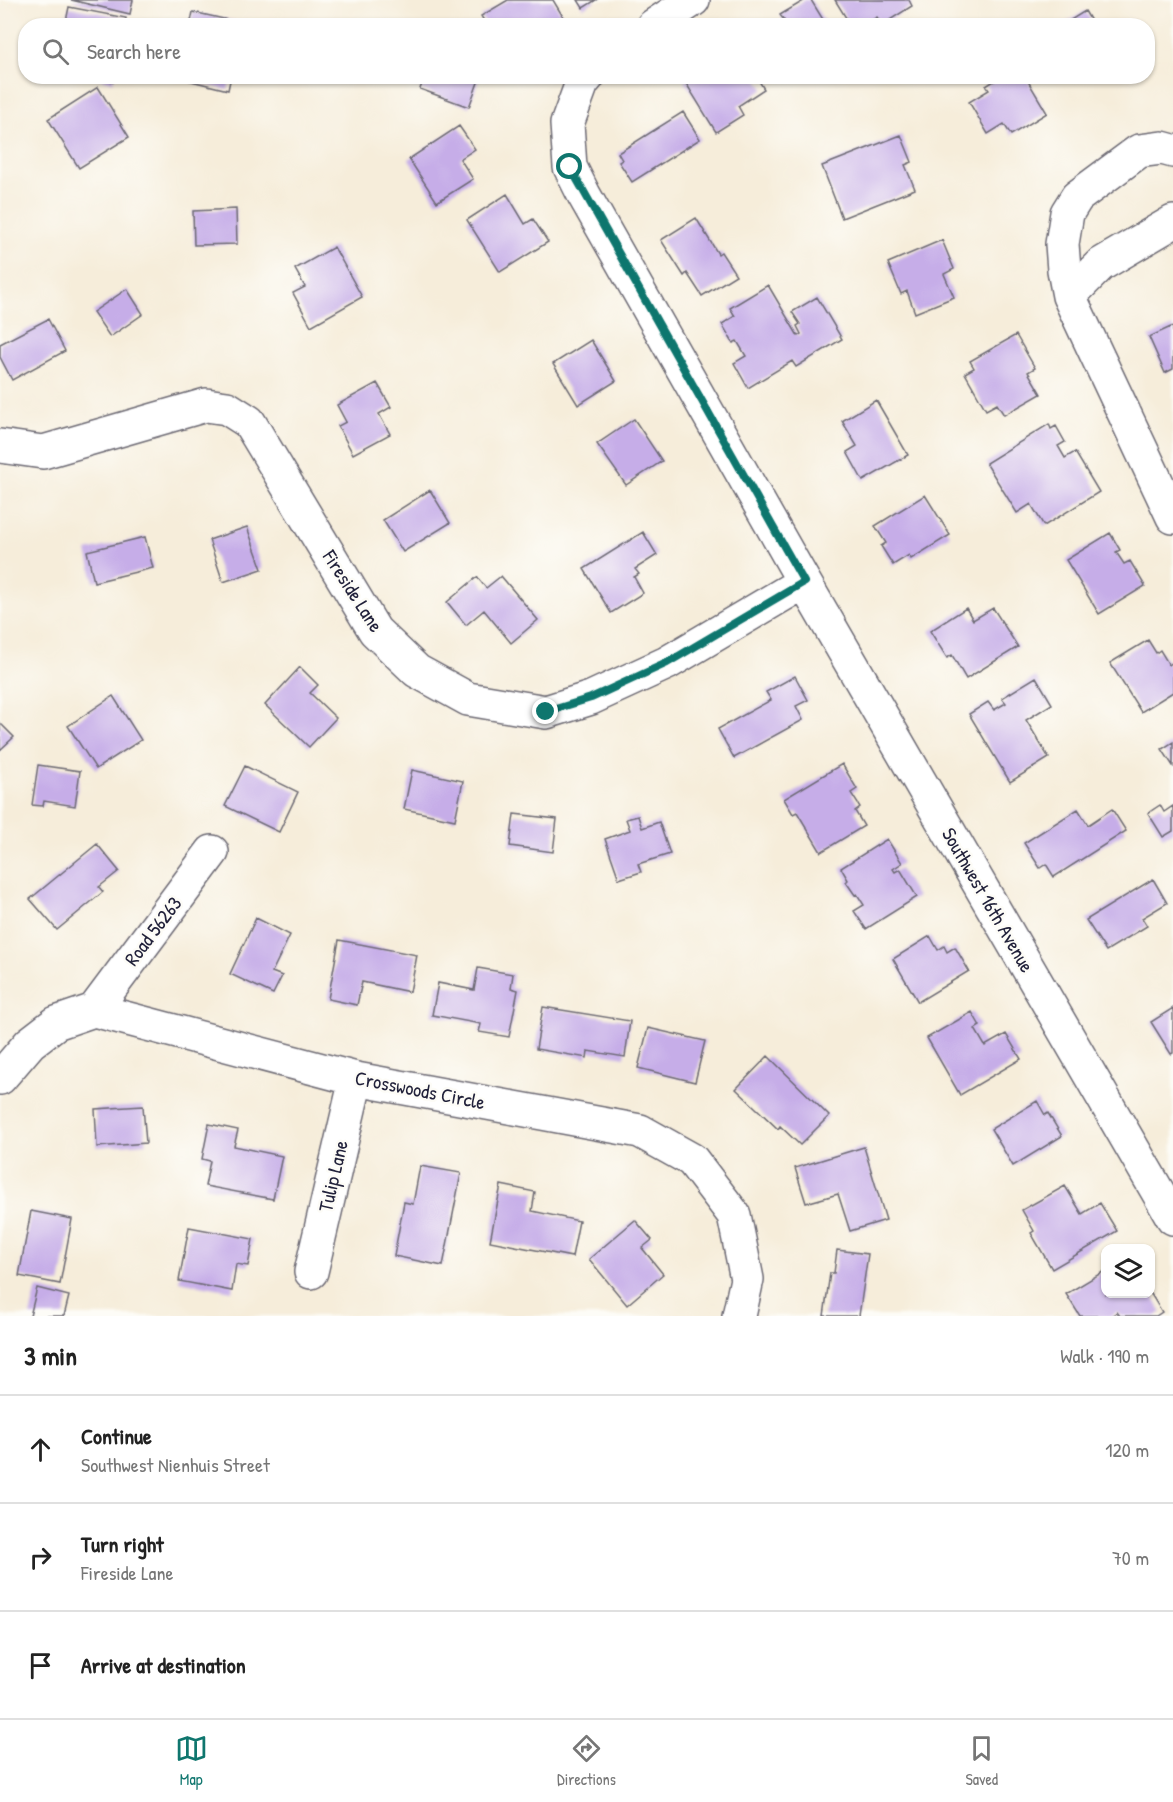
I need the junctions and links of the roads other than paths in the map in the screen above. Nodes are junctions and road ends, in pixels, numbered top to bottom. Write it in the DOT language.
graph roads {
  1 [pos="693,0"];
  2 [pos="665,18"];
  3 [pos="582,84"];
  4 [pos="1173,151"];
  5 [pos="1173,222"];
  6 [pos="1069,296"];
  7 [pos="0,446"];
  8 [pos="1173,517"];
  9 [pos="804,582"];
  10 [pos="212,852"];
  11 [pos="94,1010"];
  12 [pos="0,1078"];
  13 [pos="356,1079"];
  14 [pos="1173,1218"];
  15 [pos="311,1272"];
  16 [pos="739,1316"];
  1 -- 2 [label="street"];
  3 -- 9 [label="street, Southwest 16th Avenue"];
  4 -- 6 [label="street"];
  5 -- 6 [label="street"];
  6 -- 8 [label="street"];
  7 -- 9 [label="street, Fireside Lane"];
  9 -- 14 [label="street, Southwest 16th Avenue"];
  10 -- 11 [label="street, Road 56263"];
  11 -- 12 [label="street"];
  11 -- 13 [label="street, Crosswoods Circle"];
  13 -- 15 [label="street, Tulip Lane"];
  13 -- 16 [label="street, Crosswoods Circle"];
}
